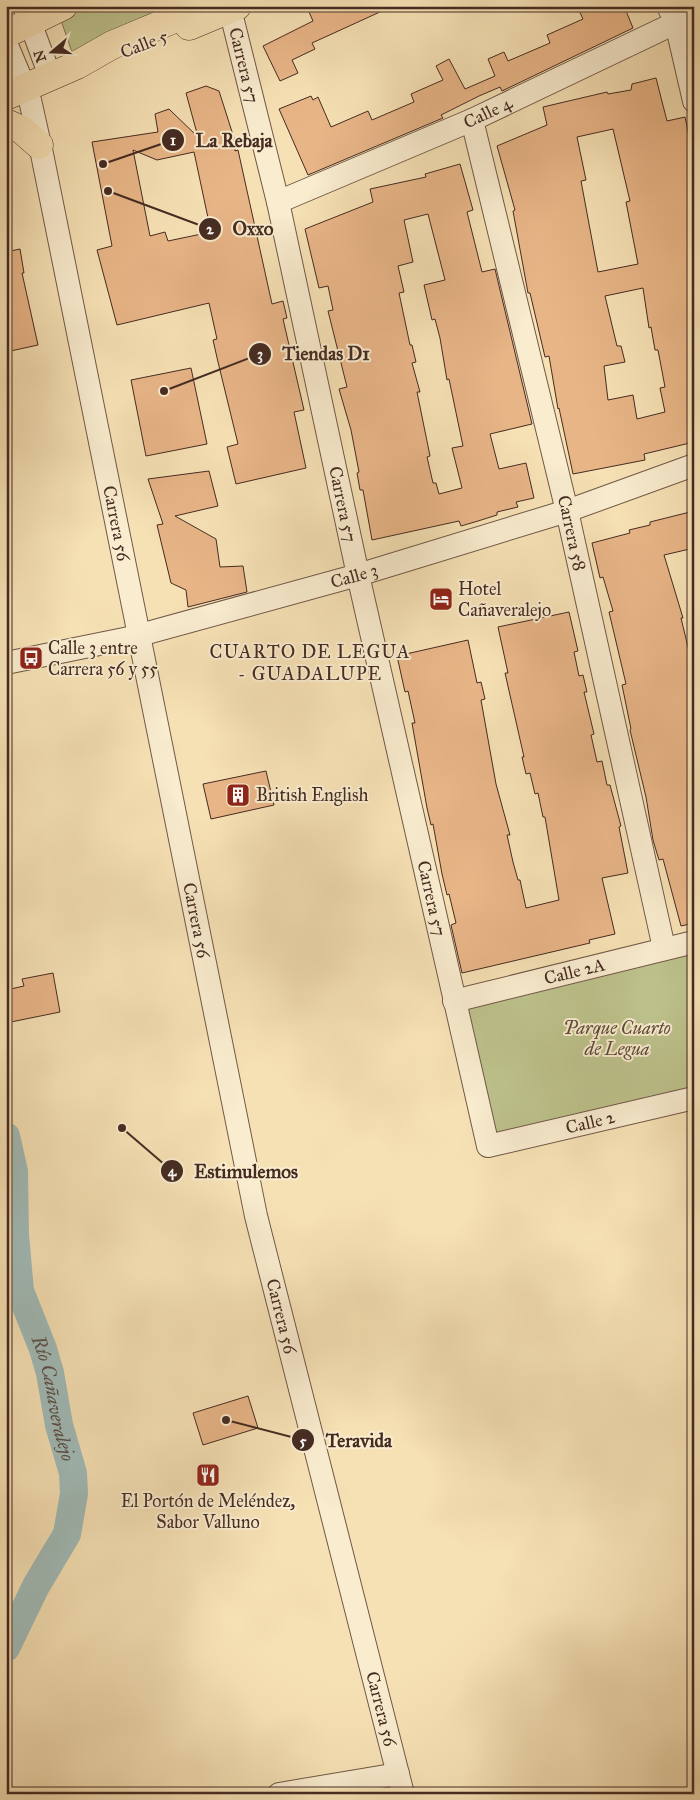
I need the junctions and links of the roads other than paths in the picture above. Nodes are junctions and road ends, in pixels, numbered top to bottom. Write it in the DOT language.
graph roads {
  1 [pos="63,6"];
  2 [pos="224,7"];
  3 [pos="679,15"];
  4 [pos="20,21"];
  5 [pos="6,43"];
  6 [pos="50,76"];
  7 [pos="16,92"];
  8 [pos="694,101"];
  9 [pos="472,120"];
  10 [pos="6,123"];
  11 [pos="39,145"];
  12 [pos="278,202"];
  13 [pos="694,465"];
  14 [pos="567,511"];
  15 [pos="358,575"];
  16 [pos="138,635"];
  17 [pos="6,663"];
  18 [pos="694,942"];
  19 [pos="664,948"];
  20 [pos="454,1001"];
  21 [pos="683,1100"];
  22 [pos="488,1146"];
  23 [pos="401,1784"];
  24 [pos="279,1794"];
  1 -- 4 [label="main road"];
  2 -- 6 [label="main road, Calle 5"];
  2 -- 12 [label="street, Carrera 57"];
  3 -- 8 [label="street"];
  3 -- 9 [label="street, Calle 4"];
  4 -- 6 [label="street"];
  5 -- 7 [label="street, Carrera 56"];
  6 -- 7 [label="main road, Calle 5"];
  7 -- 11 [label="street, Carrera 56"];
  9 -- 12 [label="street, Calle 4"];
  9 -- 14 [label="street, Carrera 58"];
  10 -- 11 [label="main road"];
  11 -- 16 [label="street, Carrera 56"];
  12 -- 15 [label="street, Carrera 57"];
  13 -- 14 [label="street, Calle 3"];
  14 -- 15 [label="street, Calle 3"];
  14 -- 19 [label="street, Carrera 58"];
  15 -- 16 [label="street, Calle 3"];
  15 -- 20 [label="street, Carrera 57"];
  16 -- 17 [label="street, Calle 3"];
  16 -- 23 [label="street, Carrera 56"];
  18 -- 19 [label="street, Calle 2A"];
  19 -- 20 [label="street, Calle 2A"];
  20 -- 22 [label="street, Carrera 57"];
  21 -- 22 [label="street, Calle 2"];
  23 -- 24 [label="street"];
}
